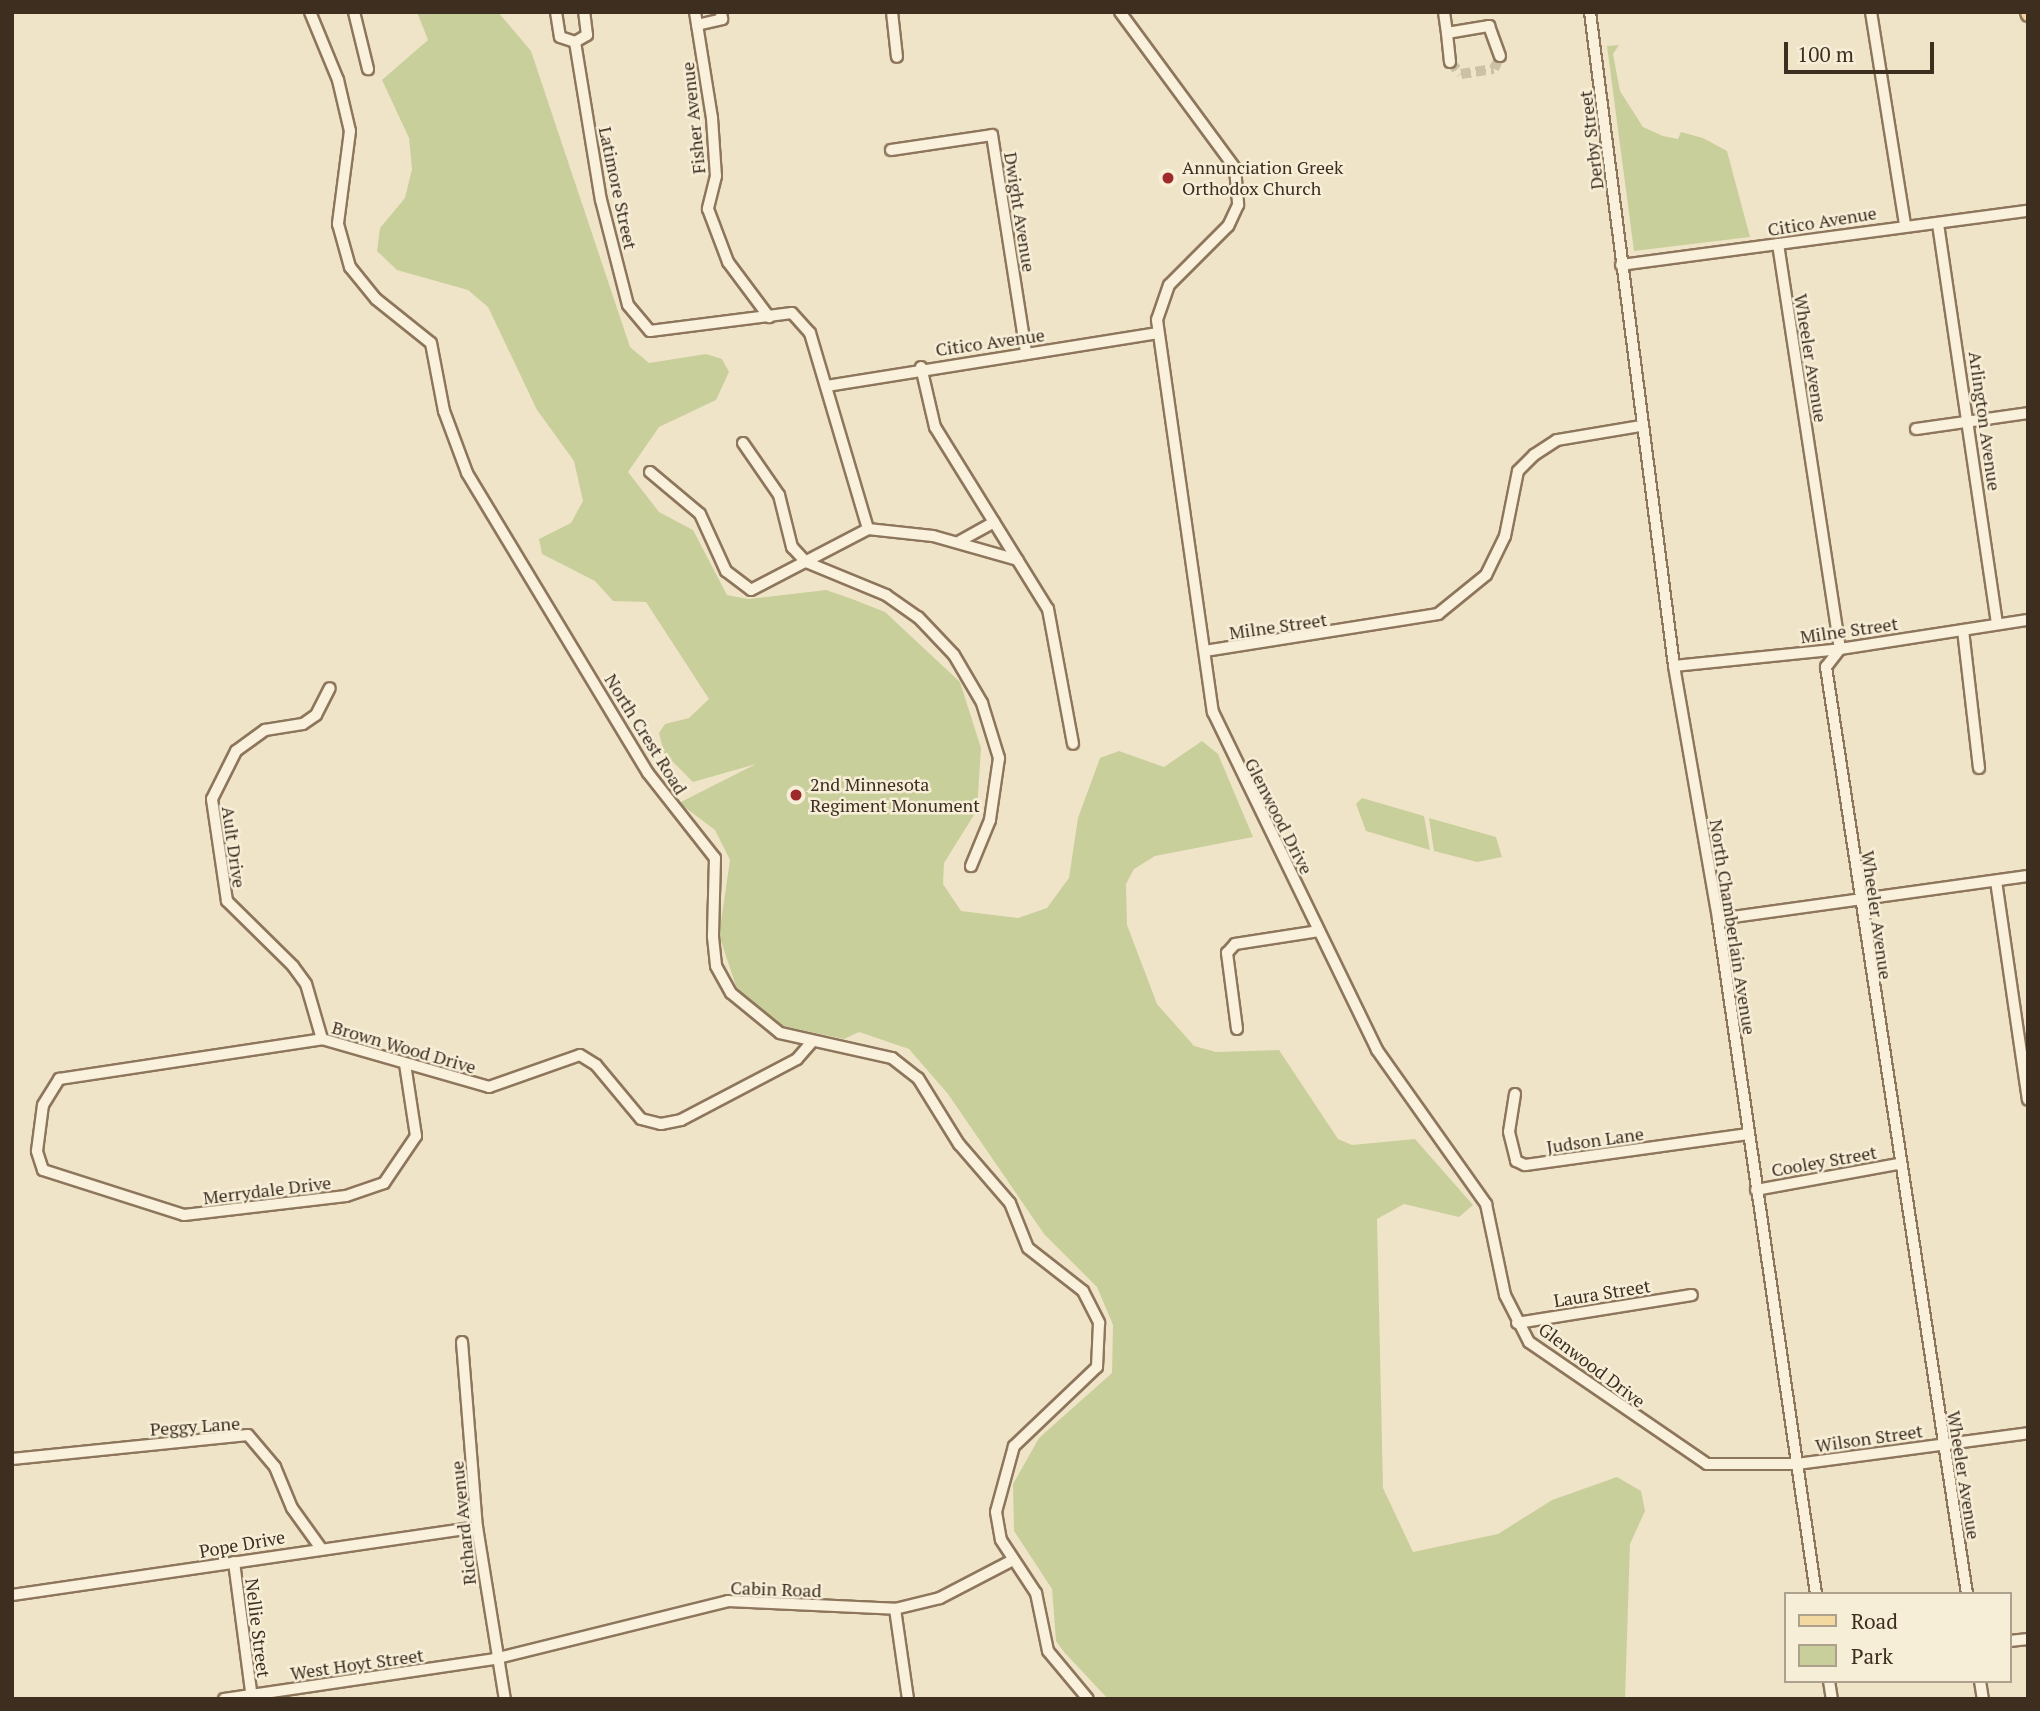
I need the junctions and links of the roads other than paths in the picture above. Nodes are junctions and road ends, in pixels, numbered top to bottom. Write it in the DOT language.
graph roads {
  1 [pos="310,12"];
  2 [pos="354,12"];
  3 [pos="556,12"];
  4 [pos="584,12"];
  5 [pos="695,12"];
  6 [pos="721,12"];
  7 [pos="892,12"];
  8 [pos="1120,12"];
  9 [pos="1444,12"];
  10 [pos="1590,12"];
  11 [pos="1871,12"];
  12 [pos="697,25"];
  13 [pos="1447,33"];
  14 [pos="575,42"];
  15 [pos="1500,56"];
  16 [pos="897,57"];
  17 [pos="1450,62"];
  18 [pos="368,69"];
  19 [pos="891,150"];
  20 [pos="2028,211"];
  21 [pos="1938,224"];
  22 [pos="1905,225"];
  23 [pos="1778,244"];
  24 [pos="1621,265"];
  25 [pos="769,317"];
  26 [pos="1158,333"];
  27 [pos="1026,353"];
  28 [pos="921,368"];
  29 [pos="827,386"];
  30 [pos="2028,413"];
  31 [pos="1970,421"];
  32 [pos="1641,426"];
  33 [pos="1916,429"];
  34 [pos="743,443"];
  35 [pos="650,472"];
  36 [pos="994,522"];
  37 [pos="868,529"];
  38 [pos="959,542"];
  39 [pos="1018,560"];
  40 [pos="806,562"];
  41 [pos="2028,620"];
  42 [pos="1997,624"];
  43 [pos="1963,630"];
  44 [pos="1840,649"];
  45 [pos="1205,651"];
  46 [pos="1674,666"];
  47 [pos="330,688"];
  48 [pos="1073,744"];
  49 [pos="1979,768"];
  50 [pos="971,866"];
  51 [pos="2028,876"];
  52 [pos="1996,881"];
  53 [pos="1858,900"];
  54 [pos="1718,919"];
  55 [pos="1319,931"];
  56 [pos="1237,1029"];
  57 [pos="321,1039"];
  58 [pos="812,1042"];
  59 [pos="405,1064"];
  60 [pos="59,1079"];
  61 [pos="1515,1094"];
  62 [pos="2028,1100"];
  63 [pos="1747,1134"];
  64 [pos="1898,1164"];
  65 [pos="1756,1190"];
  66 [pos="1692,1295"];
  67 [pos="1517,1323"];
  68 [pos="461,1342"];
  69 [pos="2028,1433"];
  70 [pos="1943,1444"];
  71 [pos="12,1459"];
  72 [pos="1797,1464"];
  73 [pos="477,1527"];
  74 [pos="320,1547"];
  75 [pos="1011,1561"];
  76 [pos="234,1562"];
  77 [pos="1816,1592"];
  78 [pos="1967,1592"];
  79 [pos="12,1595"];
  80 [pos="895,1609"];
  81 [pos="494,1659"];
  82 [pos="251,1697"];
  83 [pos="224,1699"];
  84 [pos="505,1699"];
  85 [pos="908,1699"];
  86 [pos="1088,1699"];
  1 -- 58 [label="street, North Crest Road"];
  2 -- 18 [label="street"];
  3 -- 14 [label="street, Latimore Street"];
  4 -- 14 [label="street, Latimore Street"];
  5 -- 12 [label="street, Fisher Avenue"];
  6 -- 12 [label="street"];
  7 -- 16 [label="street"];
  8 -- 26 [label="street, Glenwood Drive"];
  9 -- 13 [label="street"];
  10 -- 24 [label="street, Derby Street"];
  11 -- 22 [label="street"];
  12 -- 25 [label="street, Fisher Avenue"];
  13 -- 15 [label="street"];
  13 -- 17 [label="street"];
  14 -- 25 [label="street, Latimore Street"];
  19 -- 27 [label="street, Dwight Avenue"];
  20 -- 21 [label="street, Citico Avenue"];
  21 -- 22 [label="street, Citico Avenue"];
  21 -- 31 [label="street, Arlington Avenue"];
  22 -- 23 [label="street, Citico Avenue"];
  23 -- 24 [label="street, Citico Avenue"];
  23 -- 44 [label="street, Wheeler Avenue"];
  24 -- 32 [label="street, North Chamberlain Avenue"];
  25 -- 29 [label="street"];
  26 -- 27 [label="street, Citico Avenue"];
  26 -- 45 [label="street, Glenwood Drive"];
  27 -- 28 [label="street, Citico Avenue"];
  28 -- 29 [label="street, Citico Avenue"];
  28 -- 36 [label="street"];
  29 -- 37 [label="street"];
  30 -- 31 [label="street"];
  31 -- 33 [label="street"];
  31 -- 42 [label="street, Arlington Avenue"];
  32 -- 45 [label="street, Milne Street"];
  32 -- 46 [label="street, North Chamberlain Avenue"];
  34 -- 40 [label="street"];
  35 -- 40 [label="street"];
  36 -- 38 [label="street"];
  36 -- 39 [label="street"];
  37 -- 38 [label="street"];
  37 -- 40 [label="street"];
  38 -- 39 [label="street"];
  39 -- 48 [label="street"];
  40 -- 50 [label="street"];
  41 -- 42 [label="street, Milne Street"];
  42 -- 43 [label="street, Milne Street"];
  43 -- 44 [label="street, Milne Street"];
  43 -- 49 [label="street"];
  44 -- 46 [label="street, Milne Street"];
  44 -- 53 [label="street, Wheeler Avenue"];
  45 -- 55 [label="street, Glenwood Drive"];
  46 -- 54 [label="street, North Chamberlain Avenue"];
  47 -- 57 [label="street, Ault Drive"];
  51 -- 52 [label="street"];
  52 -- 53 [label="street"];
  52 -- 62 [label="street"];
  53 -- 54 [label="street"];
  53 -- 64 [label="street, Wheeler Avenue"];
  54 -- 63 [label="street, North Chamberlain Avenue"];
  55 -- 56 [label="street"];
  55 -- 67 [label="street, Glenwood Drive"];
  57 -- 59 [label="street, Brown Wood Drive"];
  57 -- 60 [label="street, Brown Wood Drive"];
  58 -- 59 [label="street, Brown Wood Drive"];
  58 -- 75 [label="street, North Crest Road"];
  59 -- 60 [label="street, Merrydale Drive"];
  61 -- 63 [label="street, Judson Lane"];
  63 -- 65 [label="street, North Chamberlain Avenue"];
  64 -- 65 [label="street, Cooley Street"];
  64 -- 70 [label="street, Wheeler Avenue"];
  65 -- 72 [label="street, North Chamberlain Avenue"];
  66 -- 67 [label="street, Laura Street"];
  67 -- 72 [label="street, Glenwood Drive"];
  68 -- 73 [label="street, Richard Avenue"];
  69 -- 70 [label="street, Wilson Street"];
  70 -- 72 [label="street, Wilson Street"];
  70 -- 78 [label="street, Wheeler Avenue"];
  71 -- 74 [label="street, Peggy Lane"];
  72 -- 77 [label="street, North Chamberlain Avenue"];
  73 -- 74 [label="street, Pope Drive"];
  73 -- 81 [label="street, Richard Avenue"];
  74 -- 76 [label="street, Pope Drive"];
  75 -- 80 [label="street, Cabin Road"];
  75 -- 86 [label="street, North Crest Road"];
  76 -- 79 [label="street, Pope Drive"];
  76 -- 82 [label="street, Nellie Street"];
  80 -- 81 [label="street, Cabin Road"];
  80 -- 85 [label="street"];
  81 -- 82 [label="street, West Hoyt Street"];
  81 -- 84 [label="street, Richard Avenue"];
  82 -- 83 [label="street, West Hoyt Street"];
}
